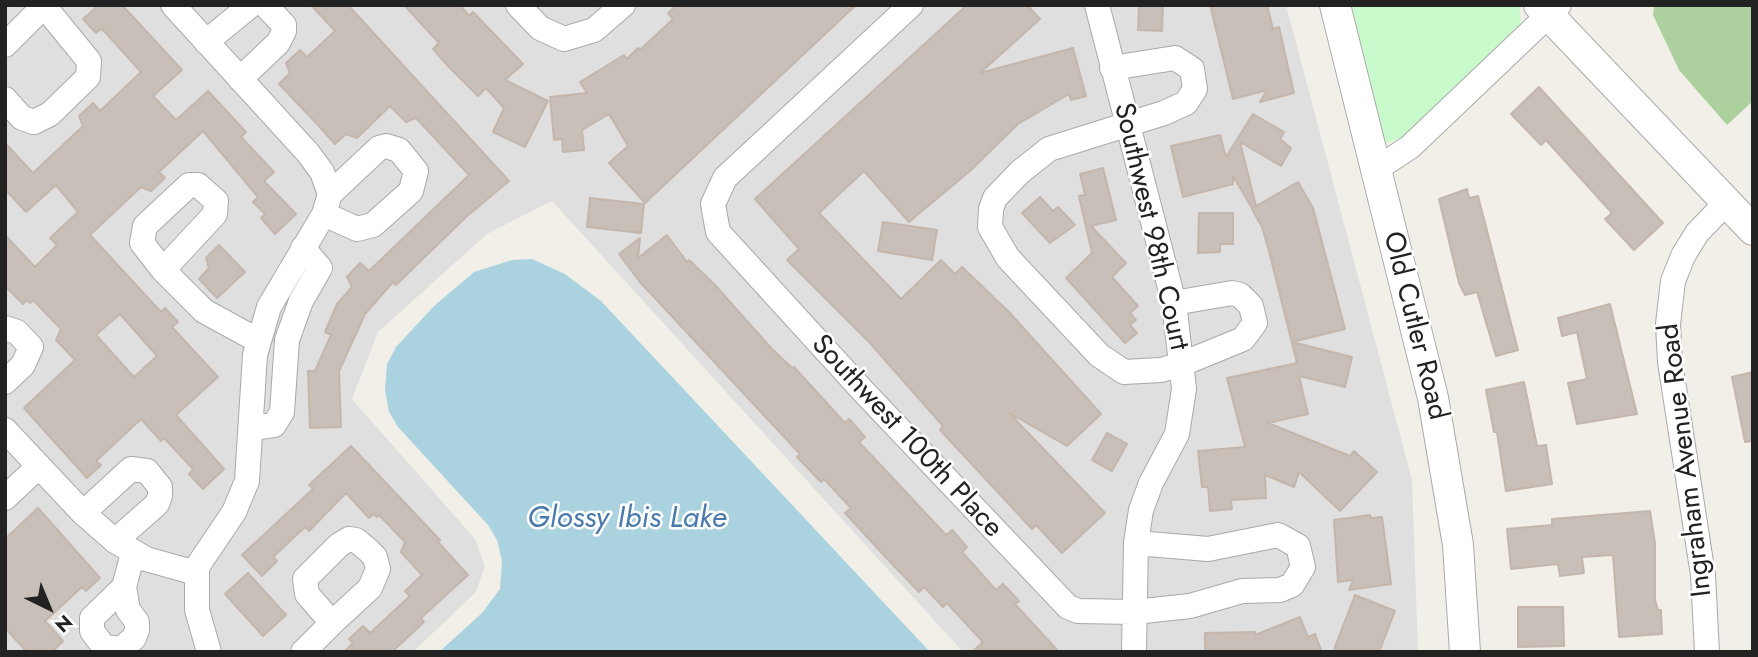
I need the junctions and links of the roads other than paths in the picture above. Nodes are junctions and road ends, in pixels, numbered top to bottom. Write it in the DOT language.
graph roads {
  1 [pos="173,5"];
  2 [pos="251,5"];
  3 [pos="265,5"];
  4 [pos="518,5"];
  5 [pos="623,5"];
  6 [pos="911,5"];
  7 [pos="1097,5"];
  8 [pos="1335,5"];
  9 [pos="40,7"];
  10 [pos="1549,9"];
  11 [pos="206,42"];
  12 [pos="5,45"];
  13 [pos="1112,68"];
  14 [pos="240,79"];
  15 [pos="5,99"];
  16 [pos="1126,124"];
  17 [pos="1375,170"];
  18 [pos="1727,202"];
  19 [pos="1753,230"];
  20 [pos="303,248"];
  21 [pos="163,270"];
  22 [pos="1174,303"];
  23 [pos="5,328"];
  24 [pos="257,340"];
  25 [pos="1182,364"];
  26 [pos="5,382"];
  27 [pos="252,428"];
  28 [pos="7,434"];
  29 [pos="39,466"];
  30 [pos="5,498"];
  31 [pos="83,513"];
  32 [pos="1136,543"];
  33 [pos="124,547"];
  34 [pos="197,573"];
  35 [pos="124,587"];
  36 [pos="1134,612"];
  37 [pos="332,623"];
  38 [pos="209,652"];
  39 [pos="303,652"];
  40 [pos="1134,652"];
  41 [pos="1465,652"];
  42 [pos="1707,652"];
  1 -- 11 [label="street"];
  2 -- 11 [label="street"];
  3 -- 14 [label="street"];
  4 -- 5 [label="street"];
  6 -- 36 [label="street, Southwest 100th Place"];
  7 -- 13 [label="street, Southwest 98th Court"];
  8 -- 17 [label="street, Old Cutler Road"];
  9 -- 12 [label="street"];
  9 -- 15 [label="street"];
  10 -- 17 [label="street"];
  10 -- 18 [label="street"];
  11 -- 14 [label="street"];
  13 -- 16 [label="street, Southwest 98th Court"];
  13 -- 16 [label="street"];
  14 -- 20 [label="street"];
  16 -- 22 [label="street, Southwest 98th Court"];
  16 -- 25 [label="street"];
  17 -- 41 [label="street, Old Cutler Road"];
  18 -- 19 [label="street"];
  18 -- 42 [label="street, Ingraham Avenue Road"];
  20 -- 24 [label="street"];
  20 -- 27 [label="street"];
  21 -- 24 [label="street"];
  22 -- 25 [label="street, Southwest 98th Court"];
  22 -- 25 [label="street"];
  23 -- 26 [label="street"];
  24 -- 27 [label="street"];
  25 -- 32 [label="street, Southwest 98th Court"];
  27 -- 34 [label="street"];
  28 -- 29 [label="street"];
  29 -- 30 [label="street"];
  29 -- 31 [label="street"];
  31 -- 33 [label="street"];
  31 -- 33 [label="street"];
  32 -- 36 [label="street, Southwest 98th Court"];
  32 -- 36 [label="street, Southwest 100th Place"];
  33 -- 34 [label="street"];
  33 -- 35 [label="street"];
  34 -- 38 [label="street"];
  36 -- 40 [label="street, Southwest 98th Court"];
  37 -- 39 [label="street"];
}
